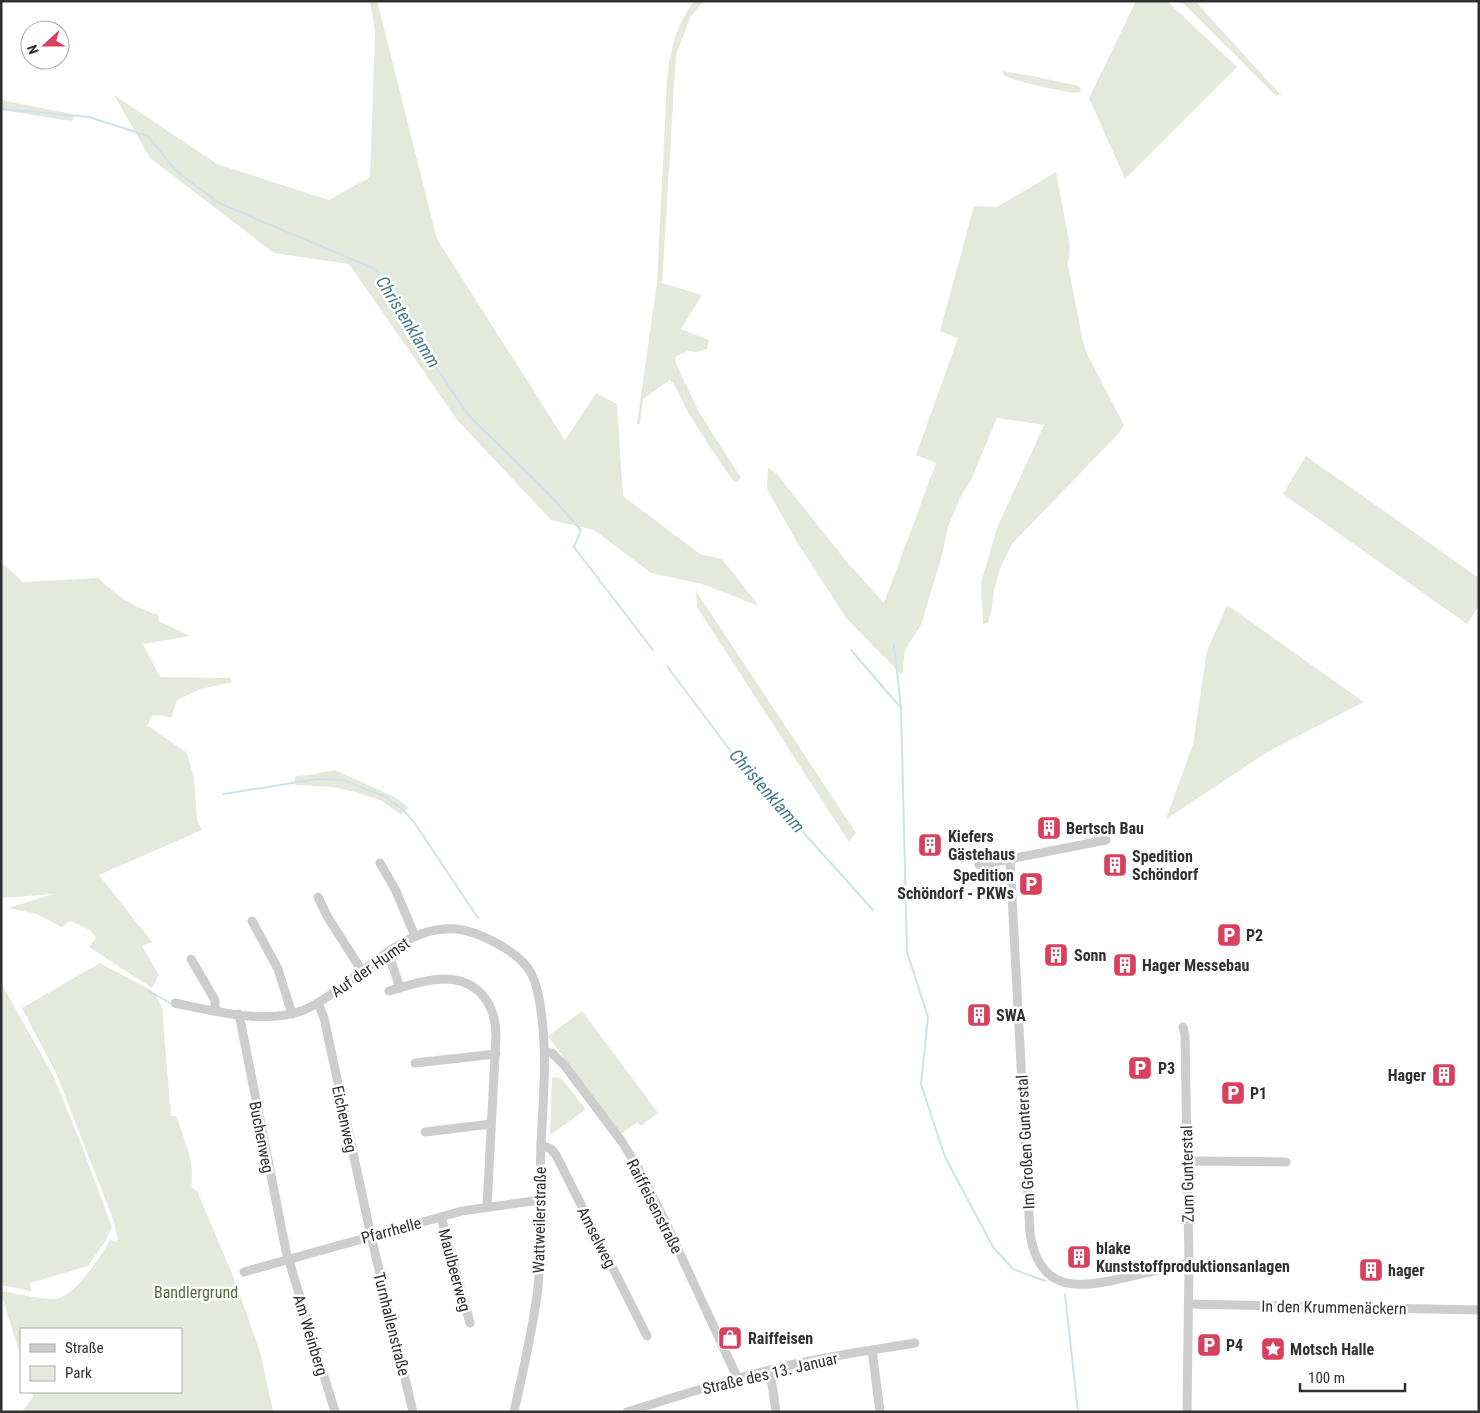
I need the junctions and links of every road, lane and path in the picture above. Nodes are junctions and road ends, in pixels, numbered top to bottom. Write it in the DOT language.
graph roads {
  1 [pos="1106,840"];
  2 [pos="1010,859"];
  3 [pos="380,863"];
  4 [pos="979,865"];
  5 [pos="318,897"];
  6 [pos="252,921"];
  7 [pos="414,936"];
  8 [pos="388,952"];
  9 [pos="191,959"];
  10 [pos="362,971"];
  11 [pos="400,988"];
  12 [pos="389,991"];
  13 [pos="175,1003"];
  14 [pos="318,1003"];
  15 [pos="215,1010"];
  16 [pos="239,1014"];
  17 [pos="292,1014"];
  18 [pos="543,1025"];
  19 [pos="1183,1027"];
  20 [pos="545,1052"];
  21 [pos="496,1054"];
  22 [pos="415,1063"];
  23 [pos="491,1124"];
  24 [pos="425,1132"];
  25 [pos="541,1146"];
  26 [pos="1286,1162"];
  27 [pos="1187,1164"];
  28 [pos="540,1200"];
  29 [pos="486,1207"];
  30 [pos="441,1217"];
  31 [pos="371,1236"];
  32 [pos="288,1259"];
  33 [pos="1189,1263"];
  34 [pos="244,1272"];
  35 [pos="1189,1304"];
  36 [pos="1479,1310"];
  37 [pos="470,1323"];
  38 [pos="647,1336"];
  39 [pos="915,1343"];
  40 [pos="872,1350"];
  41 [pos="770,1371"];
  42 [pos="738,1379"];
  43 [pos="335,1412"];
  44 [pos="413,1412"];
  45 [pos="514,1412"];
  46 [pos="627,1412"];
  47 [pos="776,1412"];
  48 [pos="880,1412"];
  49 [pos="1187,1412"];
  1 -- 2 [label="street"];
  2 -- 4 [label="street"];
  2 -- 33 [label="street, Im Großen Gunterstal"];
  3 -- 7 [label="street"];
  5 -- 10 [label="street"];
  6 -- 17 [label="street"];
  7 -- 8 [label="street, Auf der Humst"];
  7 -- 18 [label="street, Auf der Humst"];
  8 -- 10 [label="street, Auf der Humst"];
  8 -- 11 [label="street"];
  9 -- 15 [label="street"];
  10 -- 14 [label="street, Auf der Humst"];
  11 -- 12 [label="street"];
  11 -- 21 [label="street"];
  13 -- 15 [label="street, Auf der Humst"];
  14 -- 17 [label="street, Auf der Humst"];
  14 -- 31 [label="street, Eichenweg"];
  15 -- 16 [label="street, Auf der Humst"];
  16 -- 17 [label="street, Auf der Humst"];
  16 -- 32 [label="street, Buchenweg"];
  18 -- 20 [label="street, Wattweilerstraße"];
  19 -- 27 [label="street, Zum Gunterstal"];
  20 -- 25 [label="street, Wattweilerstraße"];
  20 -- 42 [label="street, Raiffeisenstraße"];
  21 -- 22 [label="street"];
  21 -- 23 [label="street"];
  23 -- 24 [label="street"];
  23 -- 29 [label="street"];
  25 -- 28 [label="street, Wattweilerstraße"];
  25 -- 38 [label="street, Amselweg"];
  26 -- 27 [label="street"];
  27 -- 33 [label="street, Zum Gunterstal"];
  28 -- 29 [label="street, Pfarrhelle"];
  28 -- 45 [label="street, Wattweilerstraße"];
  29 -- 30 [label="street, Pfarrhelle"];
  30 -- 31 [label="street, Pfarrhelle"];
  30 -- 37 [label="street, Maulbeerweg"];
  31 -- 32 [label="street, Pfarrhelle"];
  31 -- 44 [label="street, Turnhallenstraße"];
  32 -- 34 [label="street, Pfarrhelle"];
  32 -- 43 [label="street, Am Weinberg"];
  33 -- 35 [label="street, Zum Gunterstal"];
  35 -- 36 [label="street, In den Krummenäckern"];
  35 -- 49 [label="street, Zum Gunterstal"];
  39 -- 40 [label="street, Straße des 13. Januar"];
  40 -- 41 [label="street, Straße des 13. Januar"];
  40 -- 48 [label="street"];
  41 -- 42 [label="street, Straße des 13. Januar"];
  41 -- 47 [label="street"];
  42 -- 46 [label="street, Straße des 13. Januar"];
}
